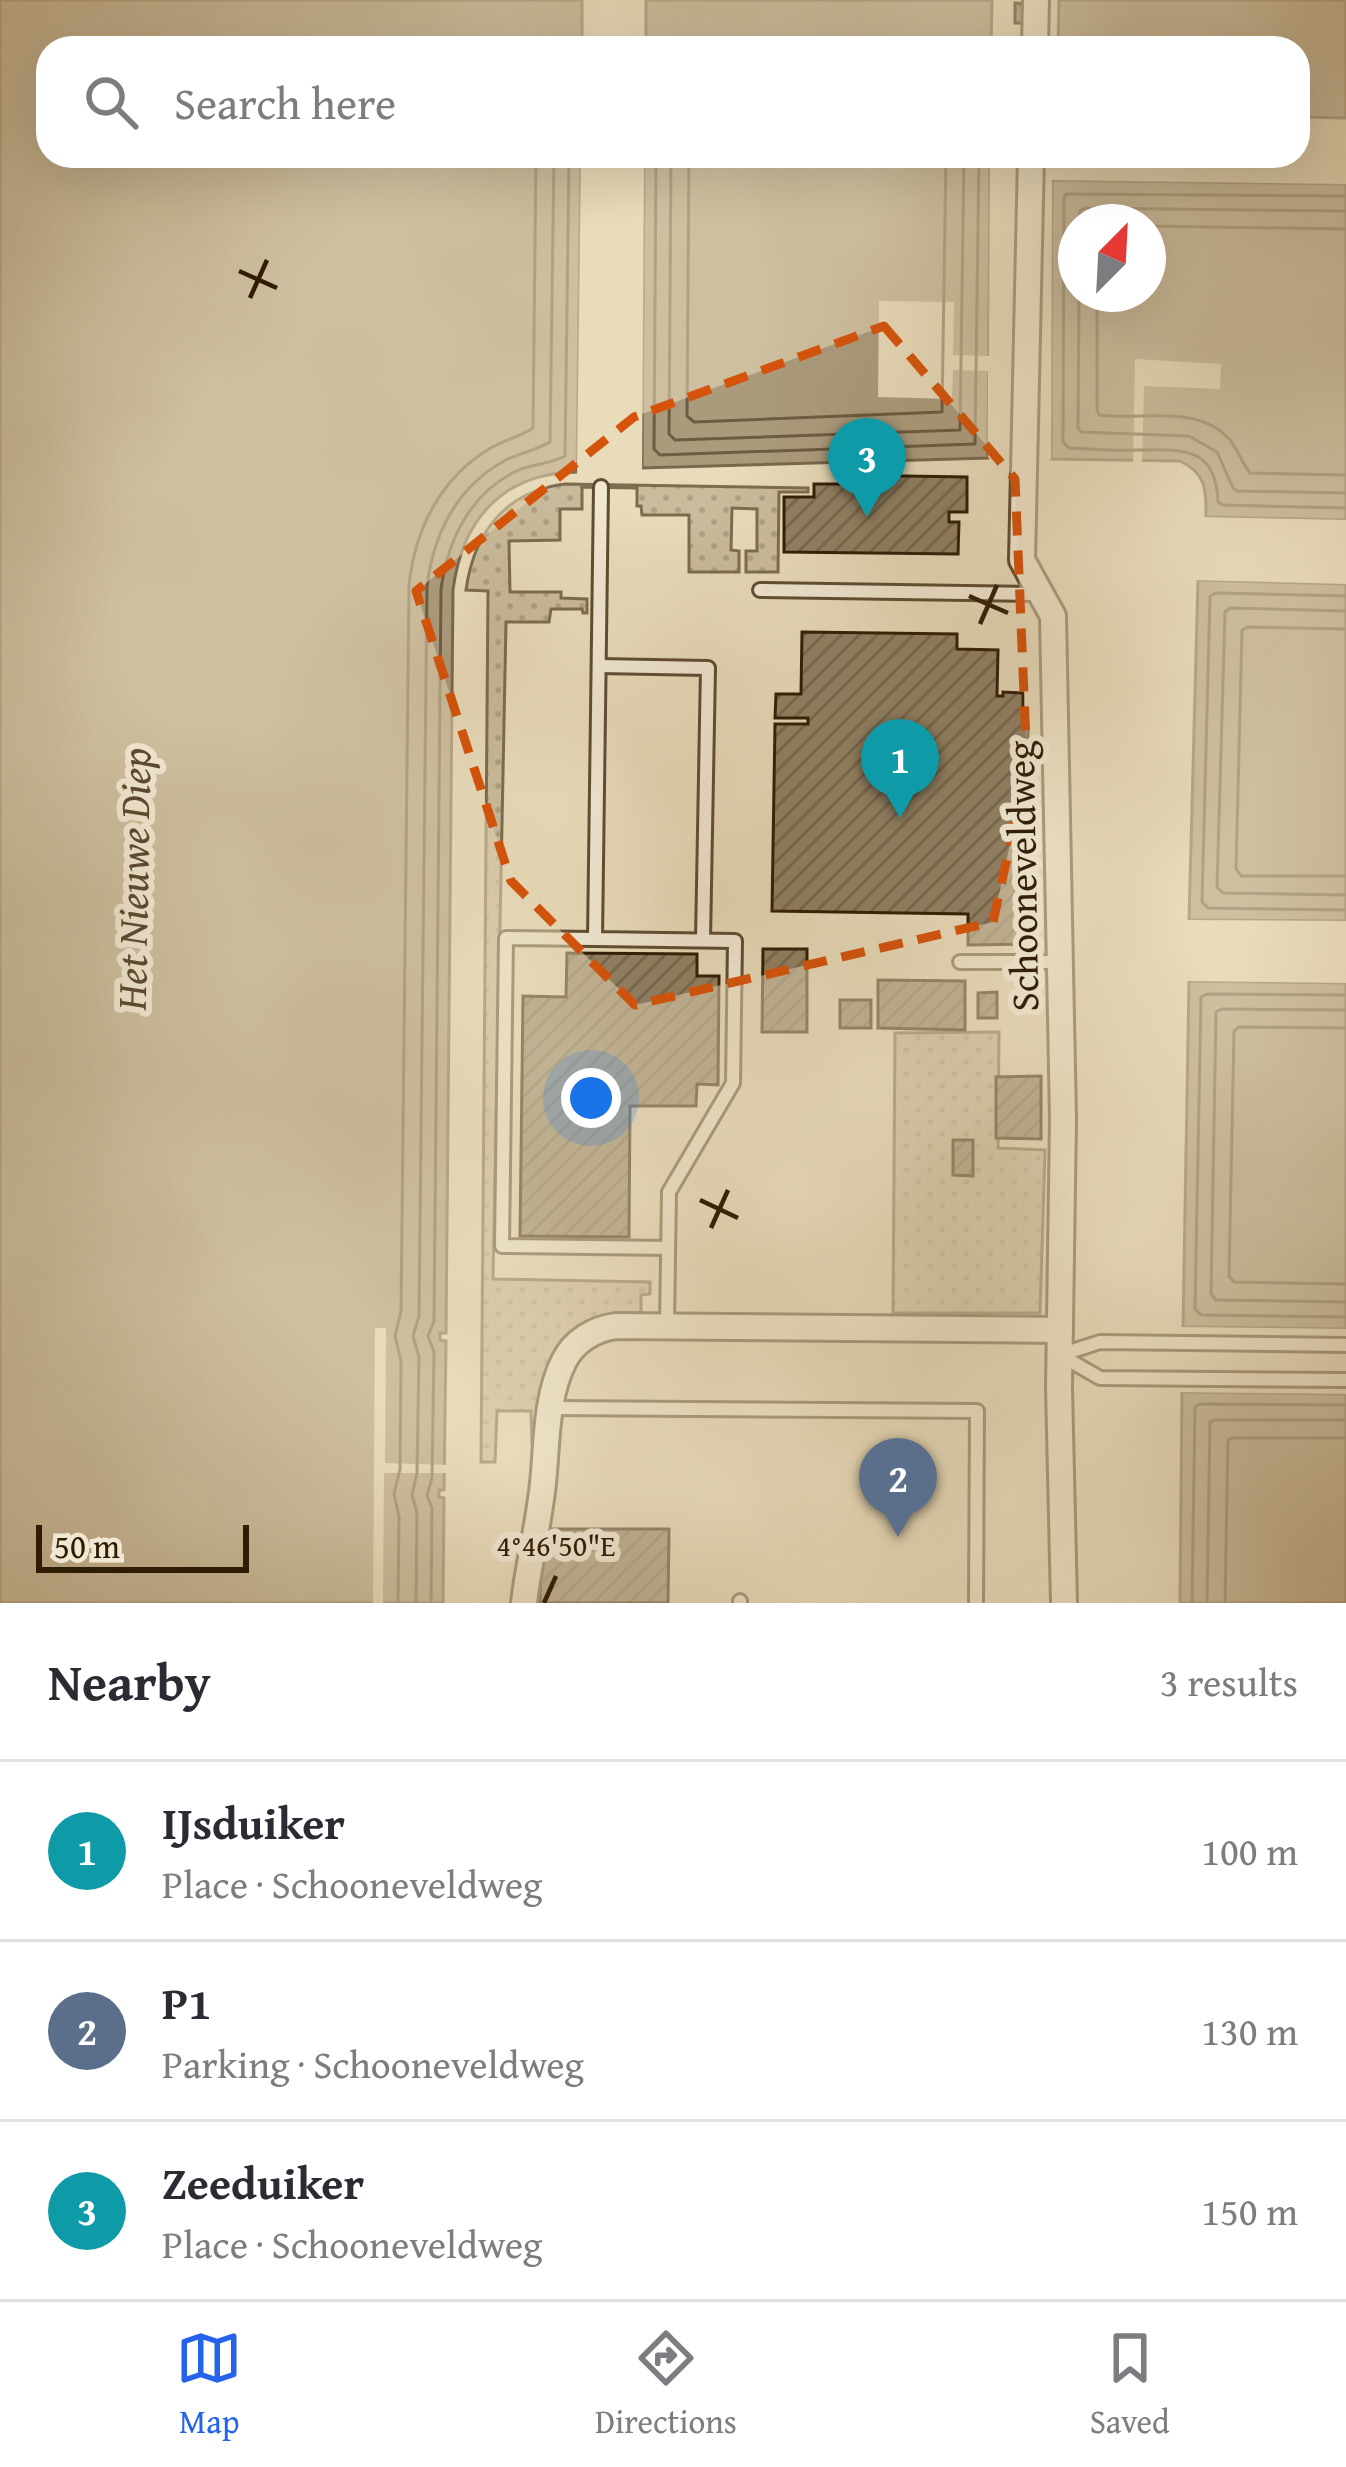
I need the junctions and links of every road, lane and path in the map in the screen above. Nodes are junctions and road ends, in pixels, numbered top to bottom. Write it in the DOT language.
graph roads {
  1 [pos="1036,0"];
  2 [pos="1035,36"];
  3 [pos="1031,168"];
  4 [pos="601,487"];
  5 [pos="760,590"];
  6 [pos="1040,594"];
  7 [pos="598,666"];
  8 [pos="595,939"];
  9 [pos="703,940"];
  10 [pos="960,962"];
  11 [pos="1060,962"];
  12 [pos="668,1248"];
  13 [pos="667,1327"];
  14 [pos="1060,1342"];
  15 [pos="1346,1345"];
  16 [pos="1346,1379"];
  17 [pos="551,1408"];
  18 [pos="524,1603"];
  19 [pos="976,1603"];
  20 [pos="1064,1603"];
  1 -- 2 [label="street"];
  3 -- 6 [label="street, Schooneveldweg"];
  4 -- 7 [label="lane"];
  5 -- 6 [label="lane"];
  6 -- 11 [label="street, Schooneveldweg"];
  7 -- 8 [label="lane"];
  7 -- 9 [label="lane"];
  8 -- 9 [label="lane"];
  8 -- 12 [label="lane"];
  9 -- 12 [label="lane"];
  10 -- 11 [label="lane"];
  11 -- 14 [label="street, Schooneveldweg"];
  12 -- 13 [label="lane"];
  13 -- 14 [label="street"];
  13 -- 17 [label="street"];
  14 -- 15 [label="lane"];
  14 -- 16 [label="lane"];
  14 -- 20 [label="street, Schooneveldweg"];
  17 -- 18 [label="street"];
  17 -- 19 [label="lane"];
}
